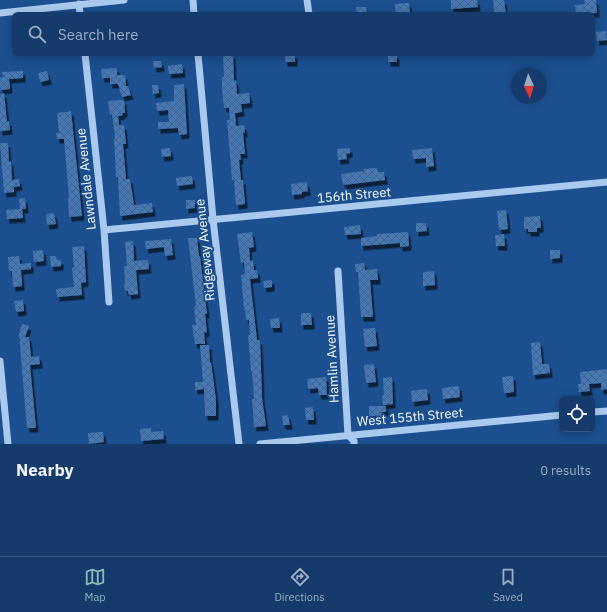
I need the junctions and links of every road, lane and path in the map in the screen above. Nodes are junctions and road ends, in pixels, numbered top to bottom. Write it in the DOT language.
graph roads {
  1 [pos="124,0"];
  2 [pos="193,0"];
  3 [pos="306,0"];
  4 [pos="79,4"];
  5 [pos="80,12"];
  6 [pos="194,12"];
  7 [pos="308,12"];
  8 [pos="0,13"];
  9 [pos="84,56"];
  10 [pos="198,56"];
  11 [pos="607,182"];
  12 [pos="213,220"];
  13 [pos="104,230"];
  14 [pos="338,270"];
  15 [pos="109,302"];
  16 [pos="0,361"];
  17 [pos="607,411"];
  18 [pos="595,412"];
  19 [pos="559,415"];
  20 [pos="348,435"];
  21 [pos="8,444"];
  22 [pos="239,444"];
  23 [pos="260,444"];
  24 [pos="354,444"];
  1 -- 4 [label="street"];
  2 -- 6 [label="street"];
  3 -- 7 [label="street"];
  4 -- 5 [label="street"];
  4 -- 8 [label="street"];
  9 -- 13 [label="street, Lawndale Avenue"];
  10 -- 12 [label="street, Ridgeway Avenue"];
  11 -- 12 [label="street, 156th Street"];
  12 -- 13 [label="street, 156th Street"];
  12 -- 22 [label="street, Ridgeway Avenue"];
  13 -- 15 [label="street, Lawndale Avenue"];
  14 -- 20 [label="street, Hamlin Avenue"];
  16 -- 21 [label="street"];
  17 -- 18 [label="street"];
  19 -- 20 [label="street, West 155th Street"];
  20 -- 23 [label="street, West 155th Street"];
  20 -- 24 [label="street"];
}
